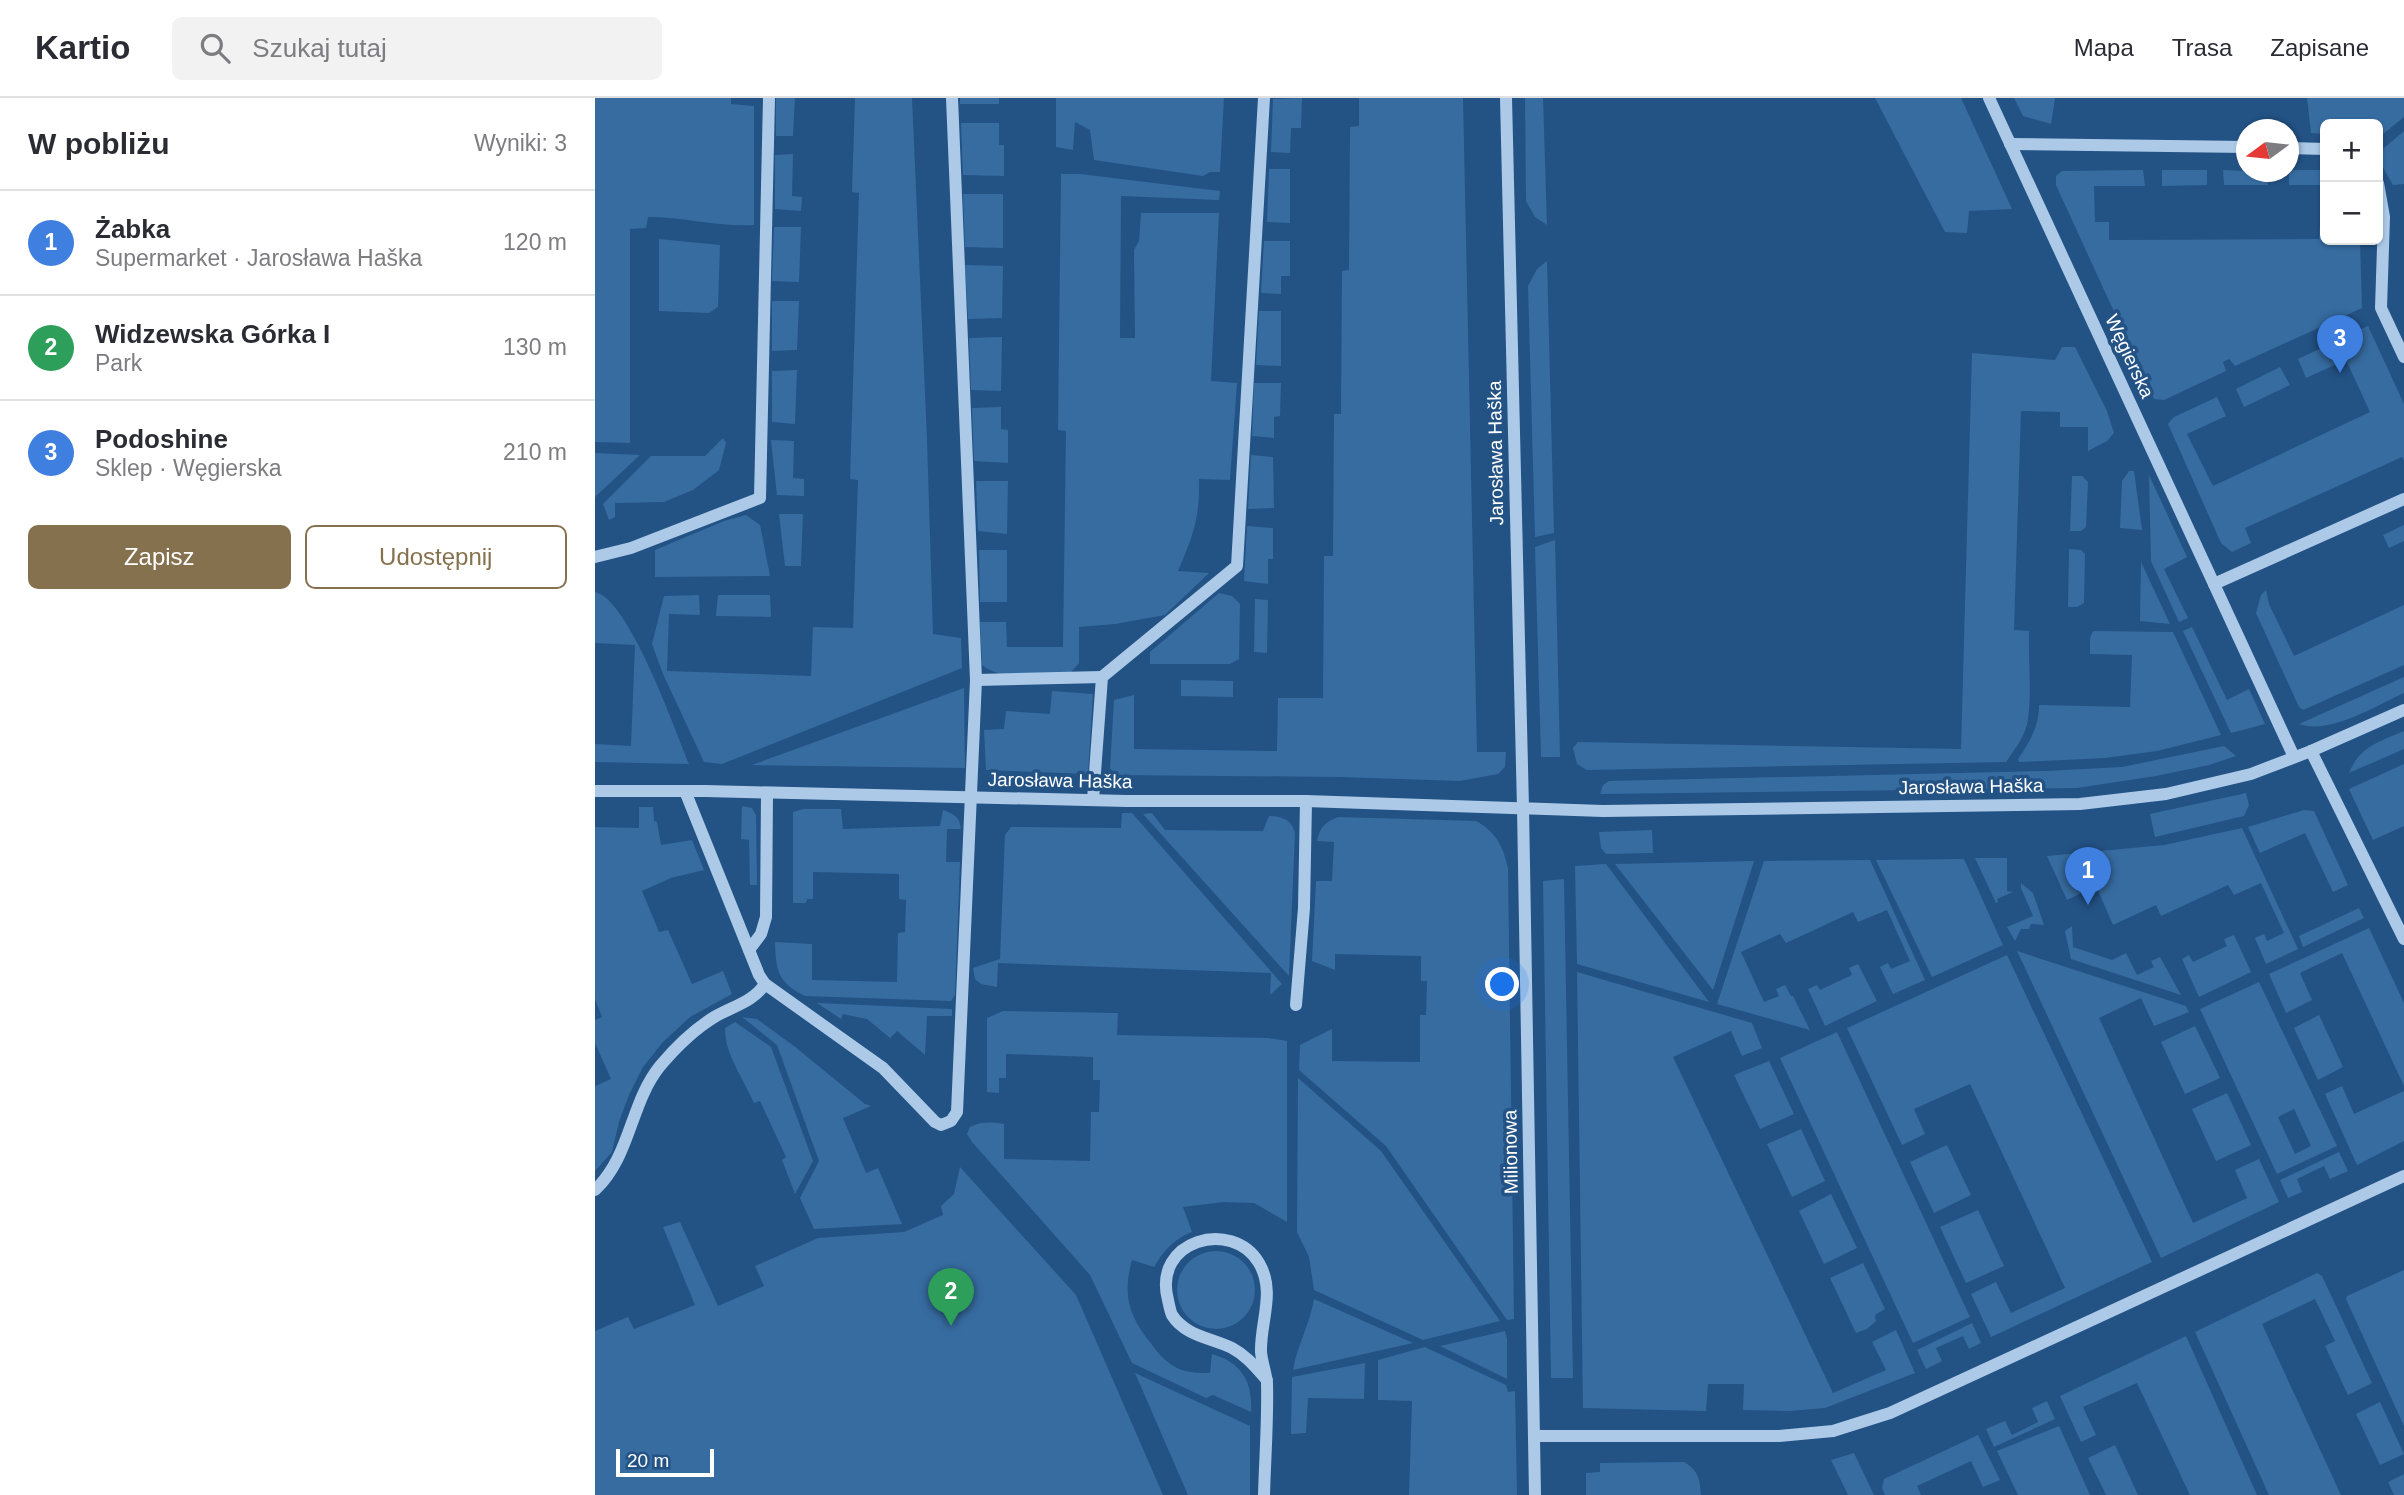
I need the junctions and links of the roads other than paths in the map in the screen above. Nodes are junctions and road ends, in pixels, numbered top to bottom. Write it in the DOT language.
graph roads {
  1 [pos="769,98"];
  2 [pos="952,98"];
  3 [pos="1264,98"];
  4 [pos="1506,98"];
  5 [pos="1989,98"];
  6 [pos="2010,144"];
  7 [pos="2236,148"];
  8 [pos="2299,148"];
  9 [pos="2320,149"];
  10 [pos="2383,211"];
  11 [pos="2404,357"];
  12 [pos="2404,499"];
  13 [pos="595,556"];
  14 [pos="2214,584"];
  15 [pos="1102,677"];
  16 [pos="977,680"];
  17 [pos="2404,710"];
  18 [pos="2311,751"];
  19 [pos="2294,757"];
  20 [pos="595,791"];
  21 [pos="685,791"];
  22 [pos="767,794"];
  23 [pos="971,797"];
  24 [pos="1093,800"];
  25 [pos="1306,801"];
  26 [pos="1523,808"];
  27 [pos="2404,939"];
  28 [pos="749,950"];
  29 [pos="765,984"];
  30 [pos="1296,1004"];
  31 [pos="2404,1176"];
  32 [pos="595,1189"];
  33 [pos="1267,1380"];
  34 [pos="1534,1436"];
  35 [pos="1264,1495"];
  36 [pos="1535,1495"];
  1 -- 13 [label="street"];
  2 -- 16 [label="street"];
  3 -- 15 [label="street"];
  4 -- 26 [label="street, Jarosława Haška"];
  5 -- 6 [label="street, Węgierska"];
  6 -- 7 [label="street"];
  6 -- 14 [label="street, Węgierska"];
  8 -- 9 [label="street"];
  10 -- 11 [label="street"];
  12 -- 14 [label="street"];
  14 -- 19 [label="street, Węgierska"];
  15 -- 16 [label="street"];
  15 -- 24 [label="street"];
  16 -- 23 [label="street"];
  17 -- 18 [label="street, Jarosława Haška"];
  18 -- 19 [label="street, Jarosława Haška"];
  18 -- 27 [label="street"];
  19 -- 26 [label="street, Jarosława Haška"];
  20 -- 21 [label="street, Jarosława Haška"];
  21 -- 22 [label="street, Jarosława Haška"];
  21 -- 28 [label="street"];
  22 -- 23 [label="street, Jarosława Haška"];
  22 -- 28 [label="street"];
  23 -- 24 [label="street, Jarosława Haška"];
  23 -- 29 [label="street"];
  24 -- 25 [label="street, Jarosława Haška"];
  25 -- 26 [label="street, Jarosława Haška"];
  25 -- 30 [label="street"];
  26 -- 34 [label="street, Milionowa"];
  28 -- 29 [label="street"];
  29 -- 32 [label="street"];
  31 -- 34 [label="street"];
  33 -- 33 [label="street"];
  33 -- 35 [label="street"];
  34 -- 36 [label="street, Milionowa"];
}
